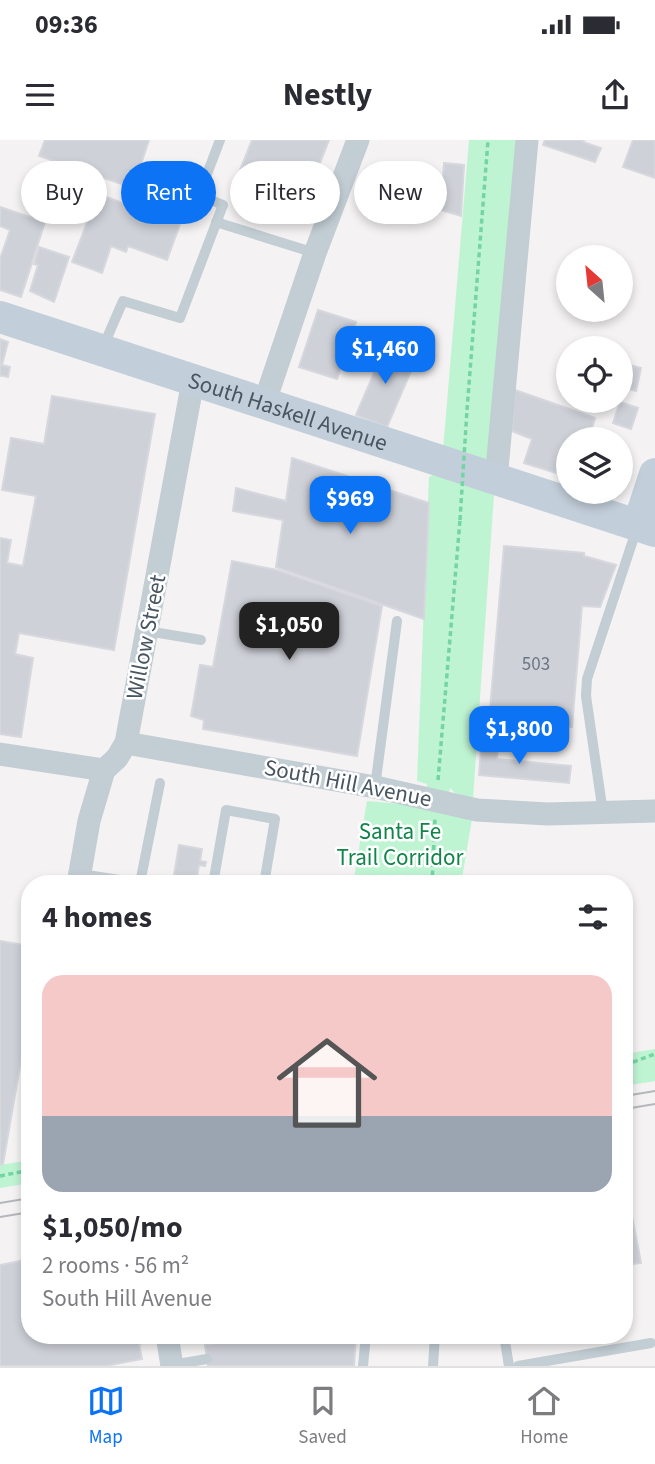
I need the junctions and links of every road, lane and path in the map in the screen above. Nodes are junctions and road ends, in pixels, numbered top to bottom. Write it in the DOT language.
graph roads {
  1 [pos="220,140"];
  2 [pos="358,140"];
  3 [pos="488,140"];
  4 [pos="527,140"];
  5 [pos="212,161"];
  6 [pos="216,202"];
  7 [pos="216,222"];
  8 [pos="215,224"];
  9 [pos="315,253"];
  10 [pos="0,317"];
  11 [pos="102,350"];
  12 [pos="193,381"];
  13 [pos="264,404"];
  14 [pos="655,474"];
  15 [pos="496,480"];
  16 [pos="646,528"];
  17 [pos="397,621"];
  18 [pos="147,631"];
  19 [pos="201,640"];
  20 [pos="126,743"];
  21 [pos="0,754"];
  22 [pos="104,771"];
  23 [pos="160,783"];
  24 [pos="437,786"];
  25 [pos="375,787"];
  26 [pos="655,811"];
  27 [pos="435,813"];
  28 [pos="603,813"];
  29 [pos="80,875"];
  30 [pos="142,875"];
  31 [pos="215,875"];
  32 [pos="266,875"];
  33 [pos="432,875"];
  34 [pos="655,1054"];
  35 [pos="633,1062"];
  36 [pos="21,1172"];
  37 [pos="0,1176"];
  38 [pos="650,1343"];
  39 [pos="168,1344"];
  40 [pos="365,1344"];
  41 [pos="434,1344"];
  42 [pos="506,1344"];
  43 [pos="207,1359"];
  44 [pos="172,1365"];
  45 [pos="363,1366"];
  46 [pos="433,1366"];
  47 [pos="509,1366"];
  48 [pos="518,1366"];
  1 -- 5 [label="lane"];
  2 -- 9 [label="street"];
  3 -- 24 [label="path, bridge"];
  4 -- 15 [label="street"];
  6 -- 7 [label="lane"];
  7 -- 9 [label="lane"];
  8 -- 11 [label="lane"];
  9 -- 13 [label="street"];
  10 -- 11 [label="main road, South Haskell Avenue"];
  11 -- 12 [label="main road, South Haskell Avenue"];
  12 -- 13 [label="main road, South Haskell Avenue"];
  12 -- 18 [label="street, Willow Street"];
  13 -- 15 [label="main road, South Haskell Avenue"];
  14 -- 16 [label="main road"];
  15 -- 16 [label="main road, South Haskell Avenue"];
  16 -- 28 [label="lane"];
  17 -- 25 [label="lane"];
  18 -- 19 [label="lane"];
  18 -- 20 [label="street, Willow Street"];
  20 -- 22 [label="street, Willow Street"];
  20 -- 25 [label="street, South Hill Avenue"];
  21 -- 22 [label="street"];
  22 -- 29 [label="street, Willow Street"];
  23 -- 30 [label="lane"];
  25 -- 28 [label="street, South Hill Avenue"];
  26 -- 28 [label="street, South Hill Avenue"];
  27 -- 33 [label="path"];
  31 -- 32 [label="lane"];
  34 -- 35 [label="path"];
  36 -- 37 [label="path"];
  38 -- 48 [label="lane"];
  39 -- 44 [label="street"];
  40 -- 45 [label="lane"];
  41 -- 46 [label="lane"];
  42 -- 47 [label="lane"];
  43 -- 44 [label="lane"];
}
